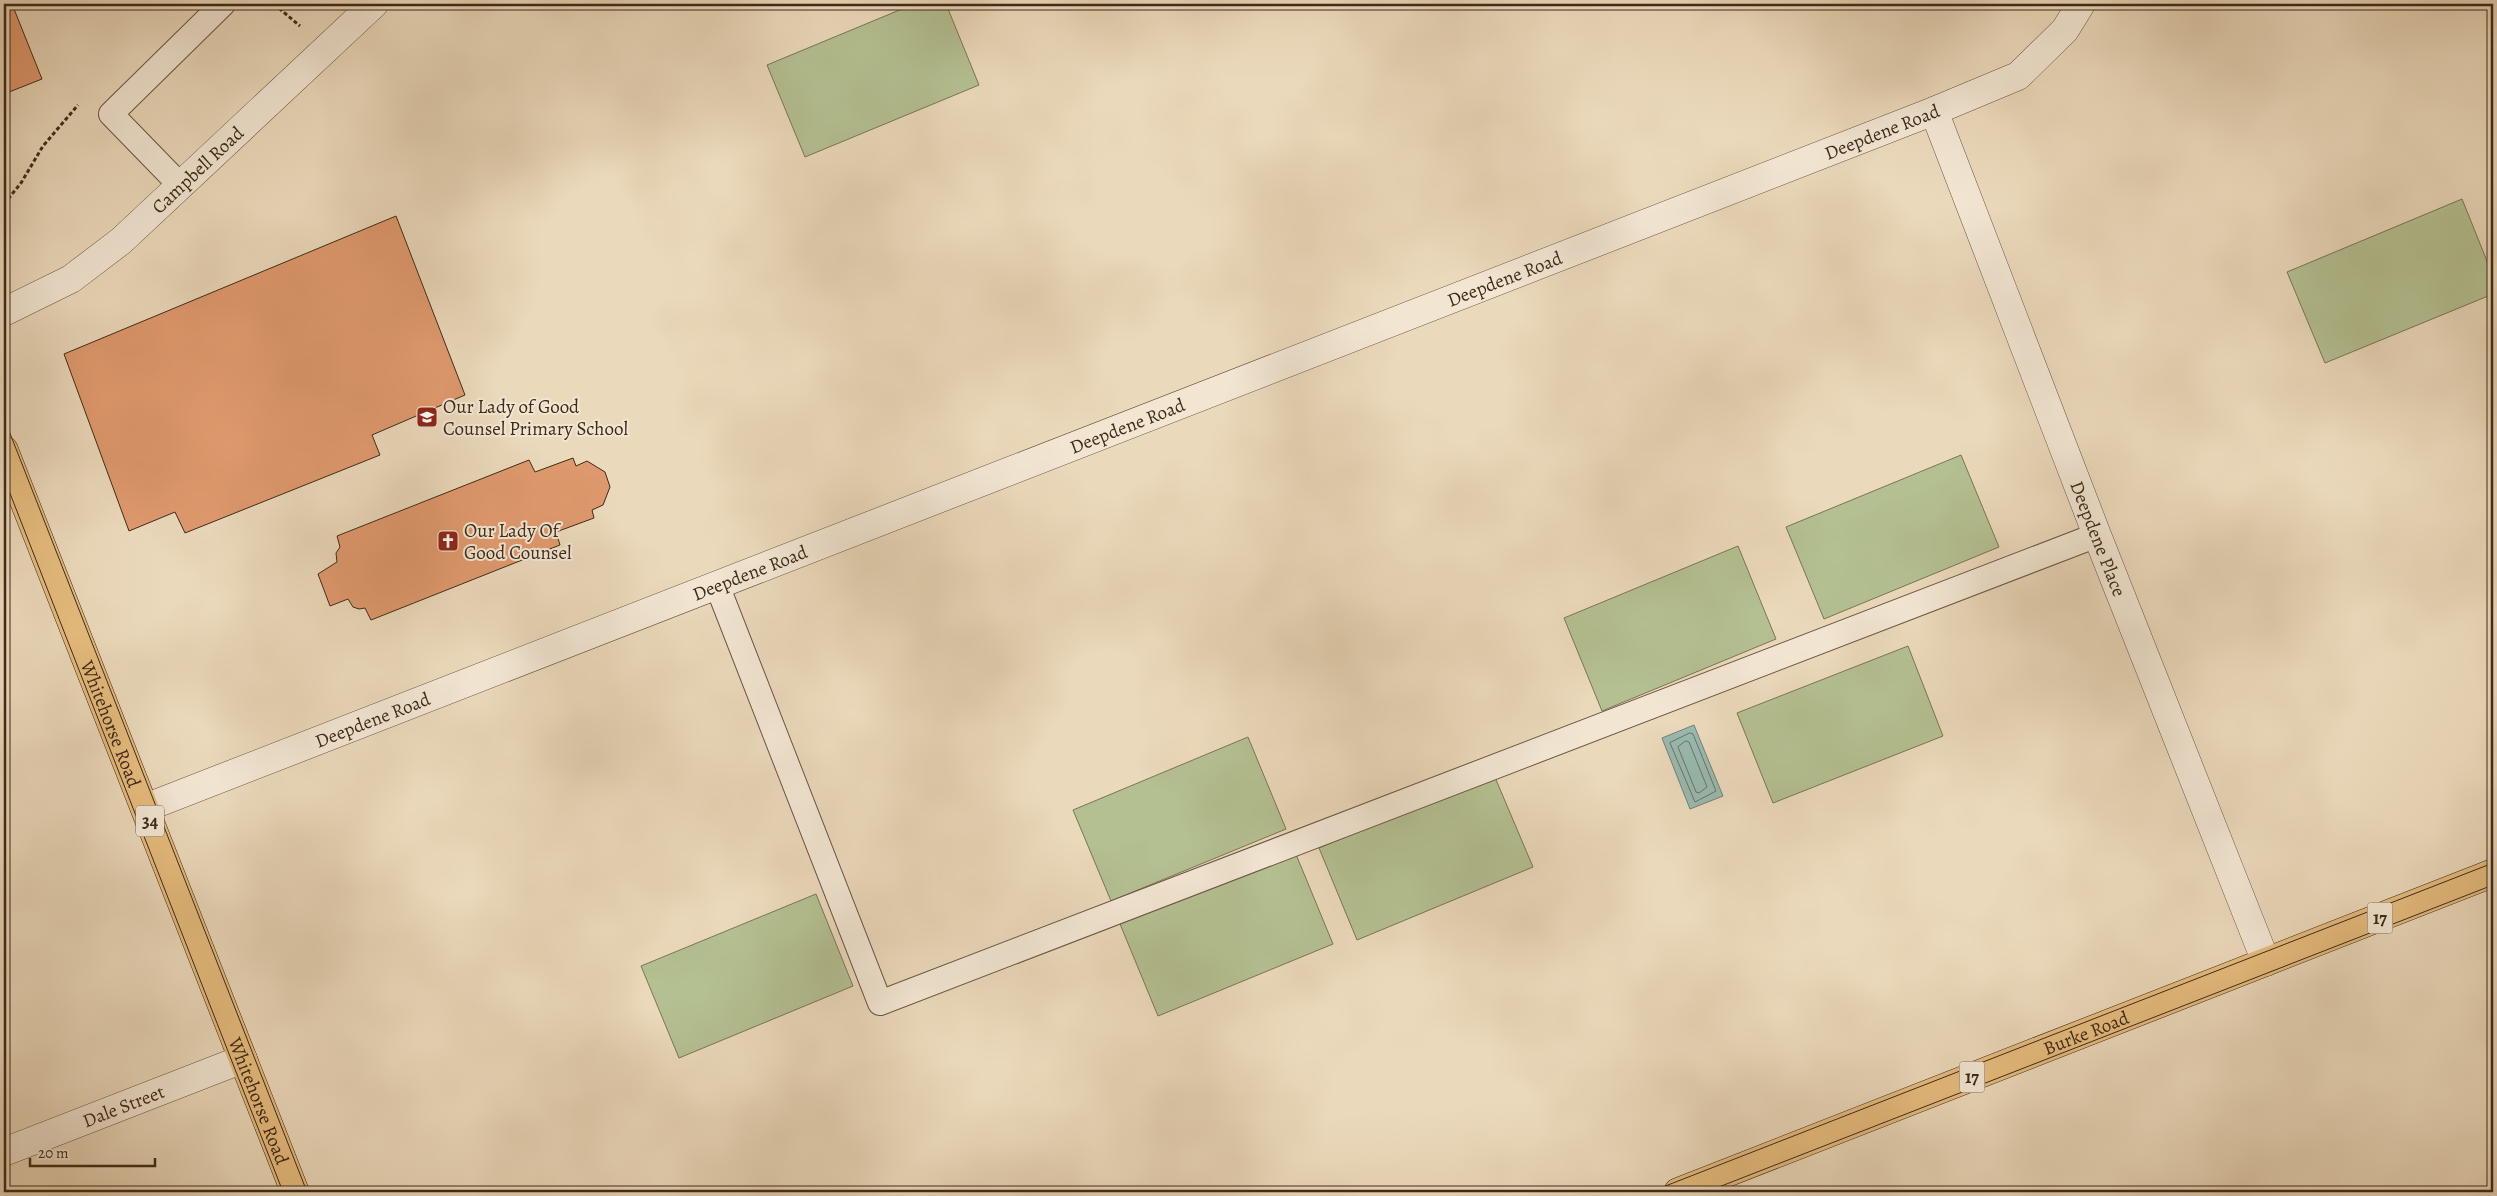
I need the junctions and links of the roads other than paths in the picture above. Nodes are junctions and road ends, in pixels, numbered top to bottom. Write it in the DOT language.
graph roads {
  1 [pos="223,4"];
  2 [pos="374,4"];
  3 [pos="2081,4"];
  4 [pos="1934,112"];
  5 [pos="180,185"];
  6 [pos="4,312"];
  7 [pos="4,450"];
  8 [pos="2097,534"];
  9 [pos="717,585"];
  10 [pos="145,808"];
  11 [pos="2493,873"];
  12 [pos="2266,962"];
  13 [pos="243,1059"];
  14 [pos="4,1152"];
  15 [pos="295,1192"];
  16 [pos="1678,1192"];
  1 -- 5 [label="lane"];
  2 -- 5 [label="street, Campbell Road"];
  3 -- 4 [label="street, Deepdene Road"];
  4 -- 8 [label="street, Deepdene Place"];
  4 -- 9 [label="street, Deepdene Road"];
  5 -- 6 [label="street, Campbell Road"];
  7 -- 10 [label="main road, Whitehorse Road / 34"];
  8 -- 9 [label="lane"];
  8 -- 12 [label="street, Deepdene Place"];
  9 -- 10 [label="street, Deepdene Road"];
  10 -- 13 [label="main road, Whitehorse Road / 34"];
  11 -- 12 [label="main road, Burke Road / 17"];
  12 -- 16 [label="main road, Burke Road / 17"];
  13 -- 14 [label="street, Dale Street"];
  13 -- 15 [label="main road, Whitehorse Road / 34"];
}
